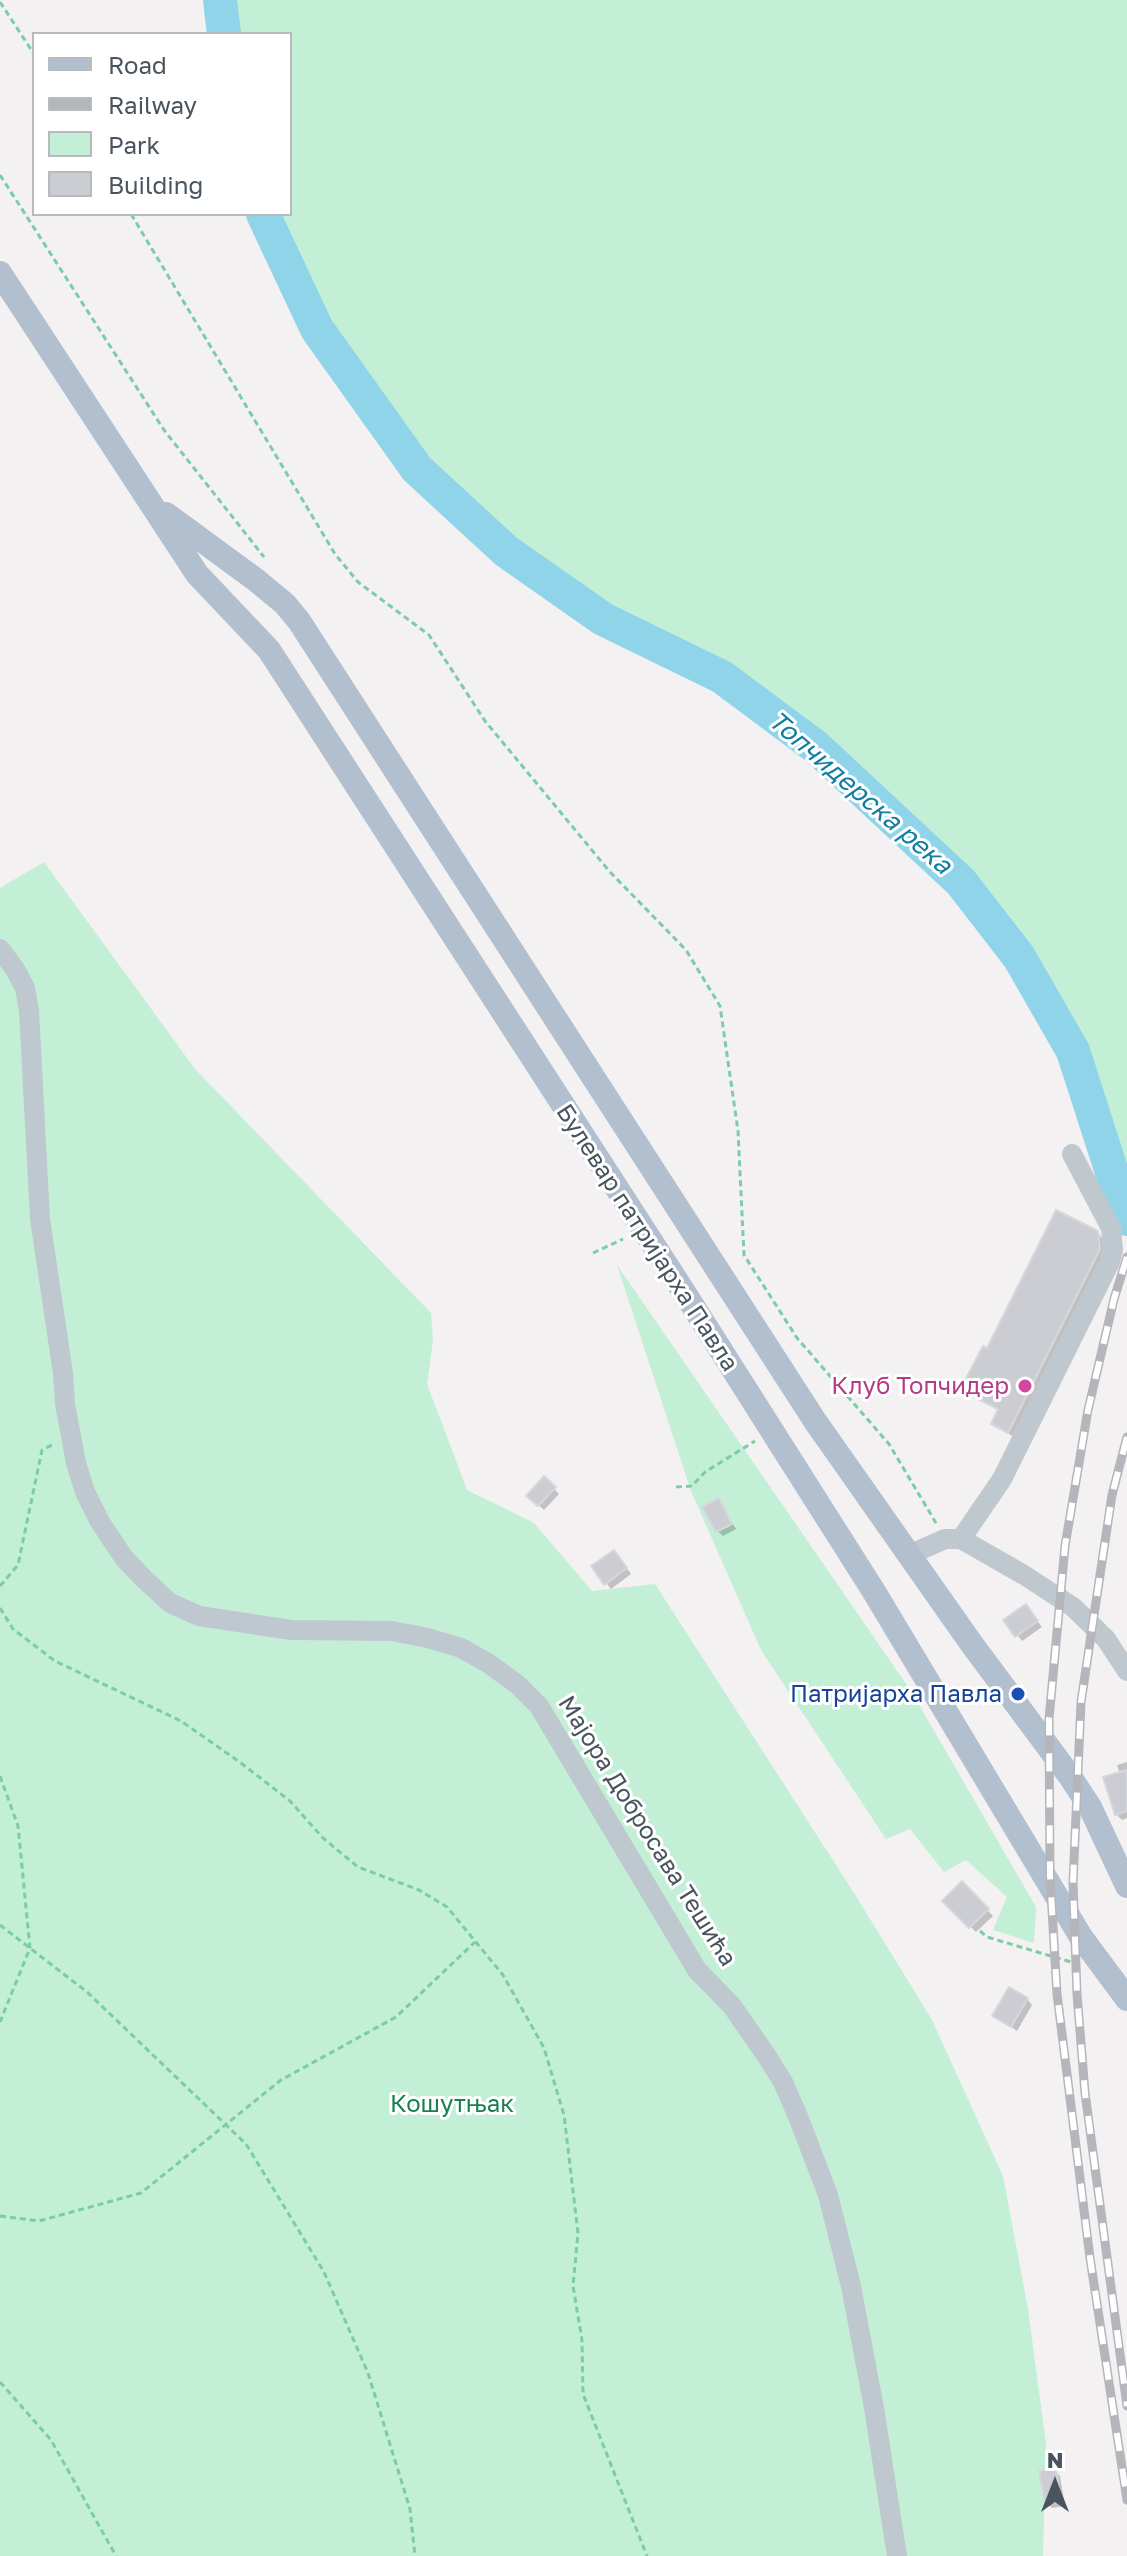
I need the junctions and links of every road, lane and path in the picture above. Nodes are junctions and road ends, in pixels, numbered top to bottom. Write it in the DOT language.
graph roads {
  1 [pos="0,2"];
  2 [pos="32,51"];
  3 [pos="0,175"];
  4 [pos="132,216"];
  5 [pos="0,273"];
  6 [pos="143,494"];
  7 [pos="270,565"];
  8 [pos="0,949"];
  9 [pos="1072,1154"];
  10 [pos="633,1234"];
  11 [pos="593,1253"];
  12 [pos="70,1437"];
  13 [pos="762,1437"];
  14 [pos="676,1487"];
  15 [pos="953,1539"];
  16 [pos="911,1554"];
  17 [pos="0,1586"];
  18 [pos="0,1608"];
  19 [pos="1127,1671"];
  20 [pos="0,1776"];
  21 [pos="1127,1886"];
  22 [pos="0,1925"];
  23 [pos="980,1931"];
  24 [pos="475,1942"];
  25 [pos="30,1948"];
  26 [pos="1076,1962"];
  27 [pos="1127,1999"];
  28 [pos="0,2022"];
  29 [pos="225,2124"];
  30 [pos="0,2216"];
  31 [pos="0,2382"];
  32 [pos="116,2556"];
  33 [pos="415,2556"];
  34 [pos="647,2556"];
  35 [pos="897,2556"];
  1 -- 2 [label="path"];
  3 -- 7 [label="path"];
  4 -- 15 [label="path"];
  5 -- 6 [label="main road, Булевар патријарха Павла"];
  6 -- 16 [label="main road, Булевар патријарха Павла"];
  6 -- 27 [label="main road, Булевар патријарха Павла"];
  8 -- 12 [label="street, Мајора Добросава Тешића"];
  9 -- 15 [label="street"];
  10 -- 11 [label="path"];
  12 -- 17 [label="path"];
  12 -- 35 [label="street, Мајора Добросава Тешића"];
  13 -- 14 [label="path"];
  15 -- 16 [label="street"];
  15 -- 19 [label="street"];
  16 -- 21 [label="main road, Булевар патријарха Павла"];
  18 -- 24 [label="path"];
  20 -- 25 [label="path"];
  22 -- 25 [label="path"];
  23 -- 26 [label="path"];
  24 -- 29 [label="path"];
  24 -- 34 [label="path"];
  25 -- 28 [label="path"];
  25 -- 29 [label="path"];
  29 -- 30 [label="path"];
  29 -- 33 [label="path"];
  31 -- 32 [label="path"];
}
